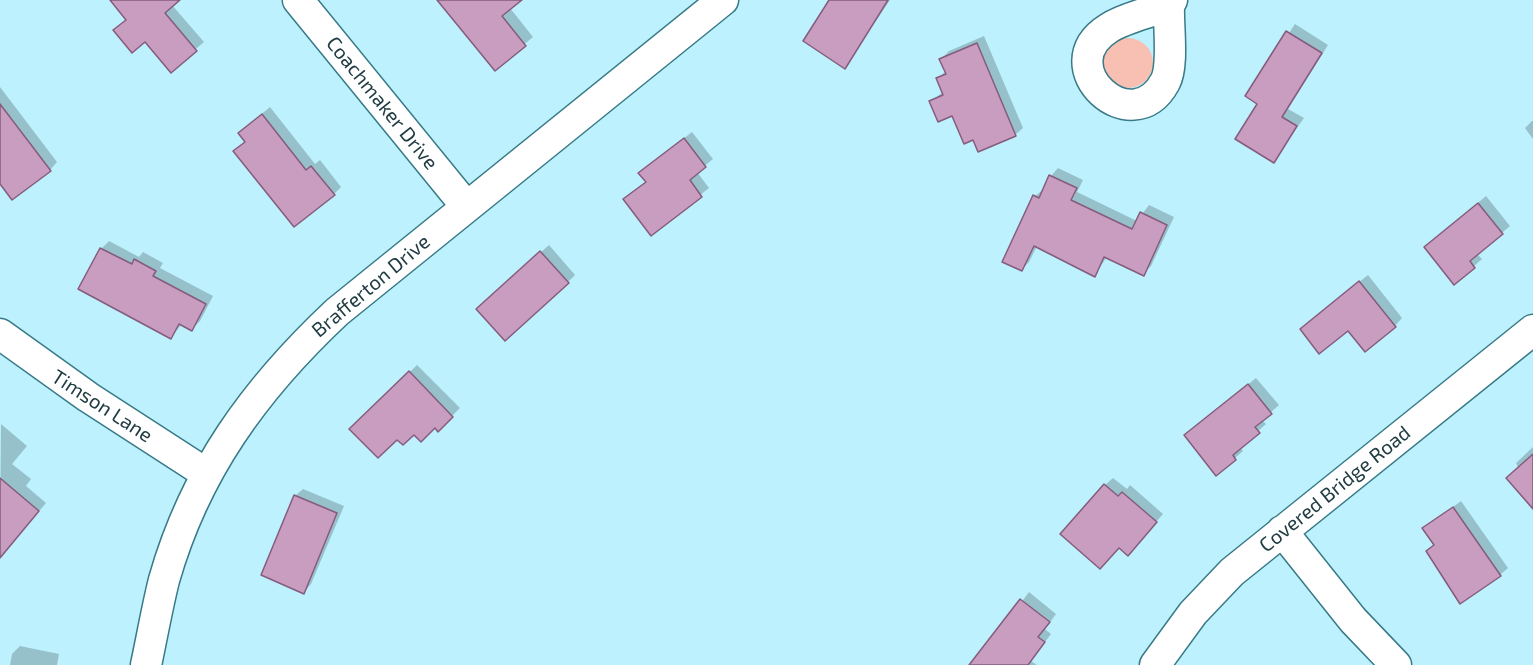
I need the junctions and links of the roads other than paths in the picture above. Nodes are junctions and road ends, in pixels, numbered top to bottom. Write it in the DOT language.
graph roads {
  1 [pos="298,0"];
  2 [pos="723,0"];
  3 [pos="466,206"];
  4 [pos="1533,330"];
  5 [pos="0,334"];
  6 [pos="207,474"];
  7 [pos="1282,531"];
  8 [pos="146,665"];
  9 [pos="1155,665"];
  10 [pos="1396,665"];
  1 -- 3 [label="street, Coachmaker Drive"];
  2 -- 3 [label="street, Brafferton Drive"];
  3 -- 6 [label="street, Brafferton Drive"];
  4 -- 7 [label="street, Covered Bridge Road"];
  5 -- 6 [label="street, Timson Lane"];
  6 -- 8 [label="street, Brafferton Drive"];
  7 -- 9 [label="street, Covered Bridge Road"];
  7 -- 10 [label="street"];
}
